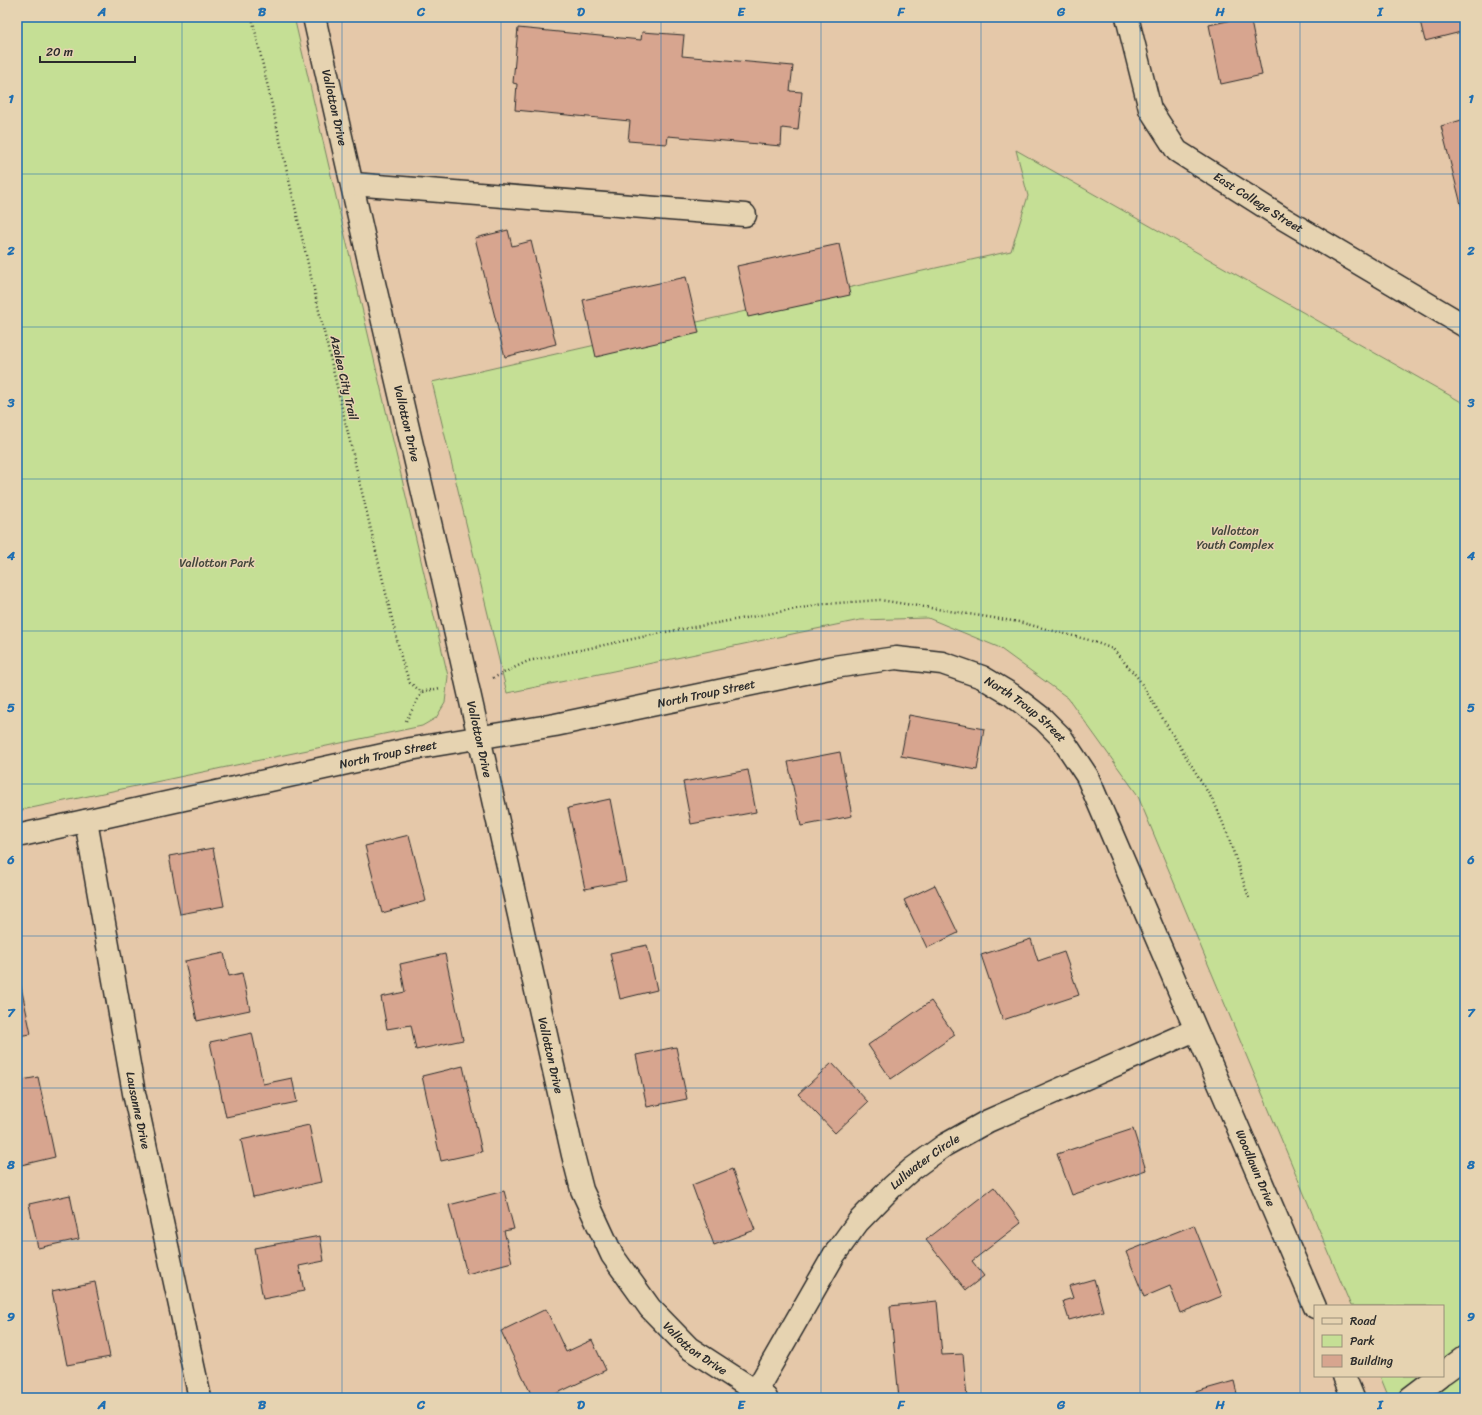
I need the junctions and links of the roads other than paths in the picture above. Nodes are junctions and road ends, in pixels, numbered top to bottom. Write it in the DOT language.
graph roads {
  1 [pos="314,17"];
  2 [pos="1127,17"];
  3 [pos="352,184"];
  4 [pos="745,215"];
  5 [pos="1465,326"];
  6 [pos="479,738"];
  7 [pos="86,821"];
  8 [pos="17,836"];
  9 [pos="1195,1030"];
  10 [pos="1314,1305"];
  11 [pos="1465,1357"];
  12 [pos="1444,1372"];
  13 [pos="1344,1377"];
  14 [pos="1438,1377"];
  15 [pos="758,1396"];
  16 [pos="200,1398"];
  17 [pos="1353,1398"];
  18 [pos="1410,1398"];
  1 -- 3 [label="street, Vallotton Drive"];
  2 -- 5 [label="street, East College Street"];
  3 -- 4 [label="street"];
  3 -- 6 [label="street, Vallotton Drive"];
  6 -- 7 [label="street, North Troup Street"];
  6 -- 9 [label="street, North Troup Street"];
  6 -- 15 [label="street, Vallotton Drive"];
  7 -- 8 [label="street, North Troup Street"];
  7 -- 16 [label="street, Lausanne Drive"];
  9 -- 10 [label="street, Woodlawn Drive"];
  9 -- 15 [label="street, Lullwater Circle"];
  11 -- 12 [label="street"];
  13 -- 17 [label="street"];
  14 -- 18 [label="street"];
}
